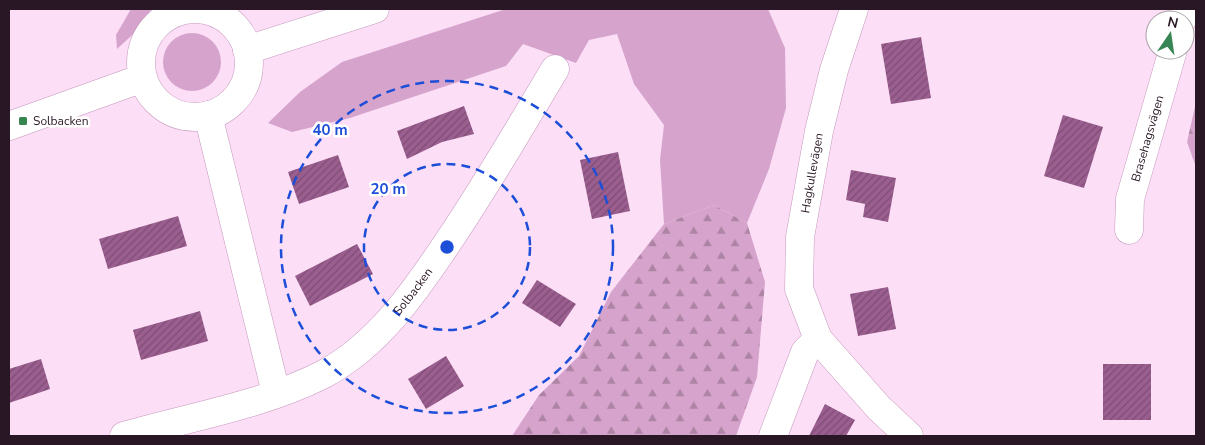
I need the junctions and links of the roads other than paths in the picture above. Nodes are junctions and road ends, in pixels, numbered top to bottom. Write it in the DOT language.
graph roads {
  1 [pos="375,9"];
  2 [pos="854,9"];
  3 [pos="181,10"];
  4 [pos="247,50"];
  5 [pos="1170,60"];
  6 [pos="555,69"];
  7 [pos="142,78"];
  8 [pos="208,114"];
  9 [pos="9,126"];
  10 [pos="1129,230"];
  11 [pos="818,339"];
  12 [pos="276,394"];
  13 [pos="124,436"];
  14 [pos="773,436"];
  15 [pos="909,436"];
  1 -- 4 [label="street"];
  2 -- 11 [label="street, Hagkullevägen"];
  3 -- 4 [label="street"];
  3 -- 7 [label="street"];
  4 -- 8 [label="street"];
  5 -- 10 [label="street, Brasehagsvägen"];
  6 -- 12 [label="street, Solbacken"];
  7 -- 8 [label="street"];
  7 -- 9 [label="street"];
  8 -- 12 [label="street"];
  11 -- 14 [label="street"];
  11 -- 15 [label="street, Hagkullevägen"];
  12 -- 13 [label="street, Solbacken"];
}
